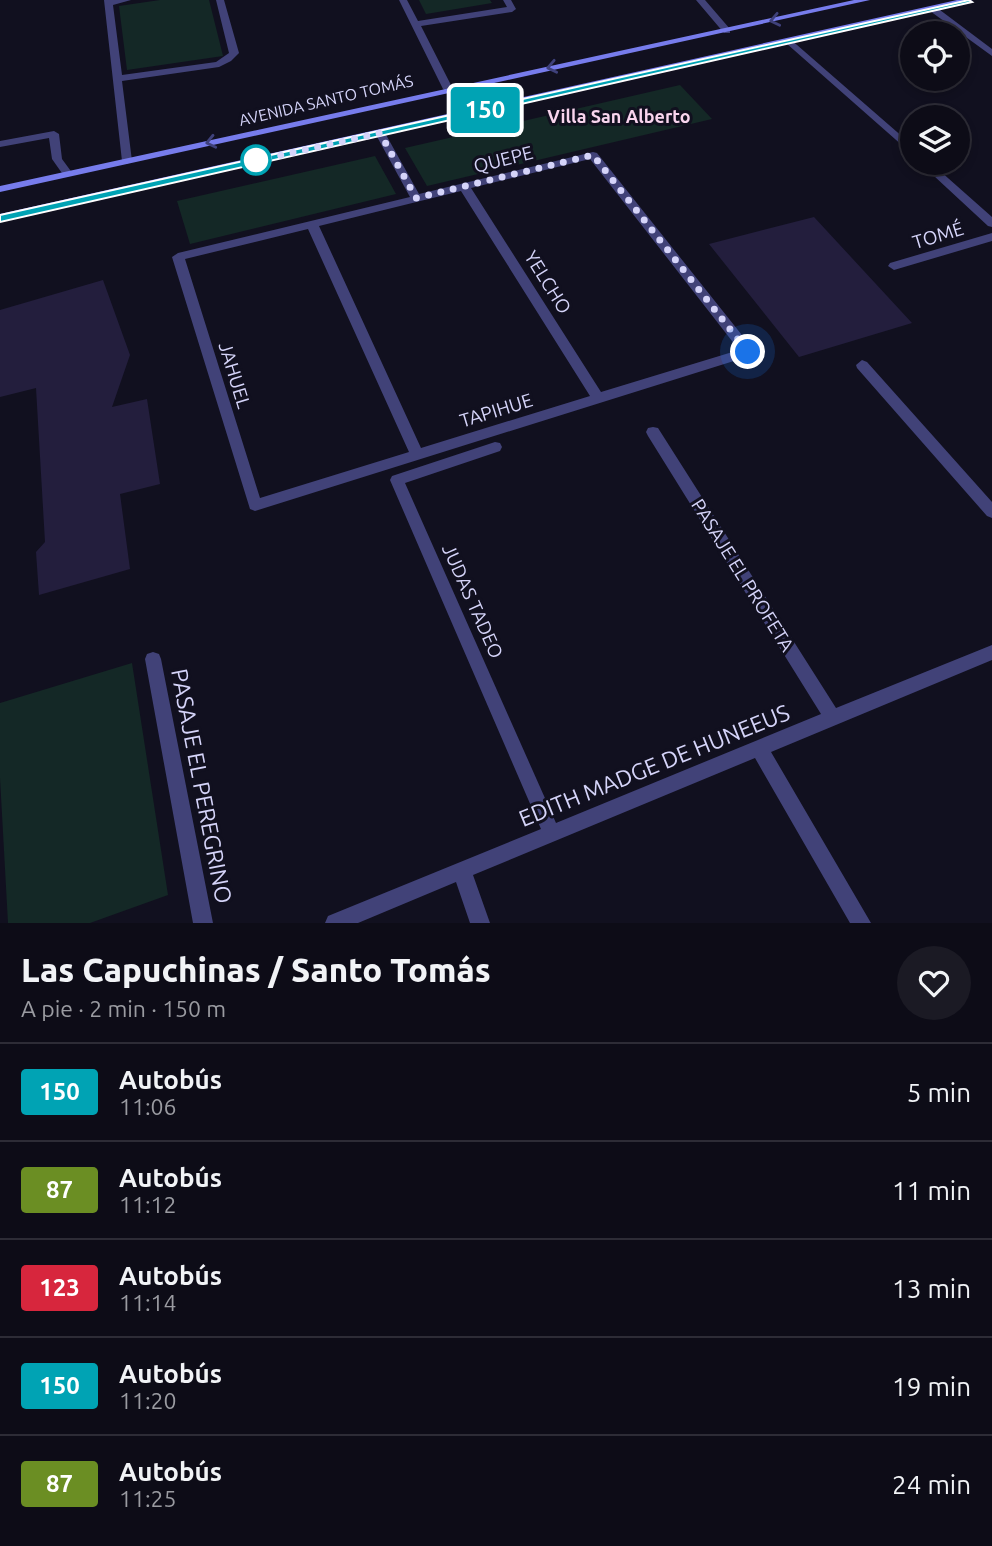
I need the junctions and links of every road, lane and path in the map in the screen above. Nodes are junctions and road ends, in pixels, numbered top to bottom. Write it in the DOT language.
graph roads {
  1 [pos="127,0"];
  2 [pos="220,0"];
  3 [pos="403,0"];
  4 [pos="507,0"];
  5 [pos="700,0"];
  6 [pos="866,0"];
  7 [pos="969,0"];
  8 [pos="108,1"];
  9 [pos="933,9"];
  10 [pos="415,23"];
  11 [pos="727,31"];
  12 [pos="789,41"];
  13 [pos="992,53"];
  14 [pos="117,79"];
  15 [pos="448,89"];
  16 [pos="380,133"];
  17 [pos="900,140"];
  18 [pos="0,144"];
  19 [pos="127,161"];
  20 [pos="68,174"];
  21 [pos="938,175"];
  22 [pos="464,186"];
  23 [pos="0,189"];
  24 [pos="416,198"];
  25 [pos="0,218"];
  26 [pos="312,223"];
  27 [pos="992,223"];
  28 [pos="992,237"];
  29 [pos="178,257"];
  30 [pos="894,266"];
  31 [pos="748,352"];
  32 [pos="862,365"];
  33 [pos="598,398"];
  34 [pos="653,432"];
  35 [pos="495,447"];
  36 [pos="417,454"];
  37 [pos="255,505"];
  38 [pos="992,513"];
  39 [pos="992,652"];
  40 [pos="153,659"];
  41 [pos="833,718"];
  42 [pos="759,748"];
  43 [pos="552,834"];
  44 [pos="461,871"];
  45 [pos="203,923"];
  46 [pos="335,923"];
  47 [pos="480,923"];
  48 [pos="861,923"];
  1 -- 8 [label="street"];
  2 -- 14 [label="street"];
  3 -- 10 [label="street"];
  4 -- 10 [label="street"];
  5 -- 11 [label="street"];
  6 -- 11 [label="main road, AVENIDA SANTO TOMÁS, one-way"];
  7 -- 9 [label="main road"];
  8 -- 14 [label="street"];
  9 -- 12 [label="main road"];
  9 -- 13 [label="street"];
  10 -- 15 [label="street"];
  11 -- 15 [label="main road, AVENIDA SANTO TOMÁS, one-way"];
  12 -- 16 [label="main road"];
  12 -- 17 [label="street"];
  14 -- 19 [label="street"];
  15 -- 19 [label="main road, AVENIDA SANTO TOMÁS, one-way"];
  16 -- 24 [label="street"];
  16 -- 25 [label="main road"];
  18 -- 20 [label="street"];
  19 -- 20 [label="main road, AVENIDA SANTO TOMÁS"];
  20 -- 23 [label="main road, AVENIDA SANTO TOMÁS"];
  21 -- 27 [label="street"];
  22 -- 24 [label="street, QUEPE"];
  22 -- 31 [label="street, QUEPE"];
  22 -- 33 [label="street, YELCHO"];
  24 -- 26 [label="street, QUEPE"];
  26 -- 29 [label="street, QUEPE"];
  26 -- 36 [label="street"];
  28 -- 30 [label="street, TOMÉ"];
  29 -- 37 [label="street, JAHUEL"];
  31 -- 33 [label="street, TAPIHUE"];
  32 -- 38 [label="street"];
  33 -- 36 [label="street, TAPIHUE"];
  34 -- 41 [label="street, PASAJE EL PROFETA"];
  35 -- 43 [label="street, JUDAS TADEO"];
  36 -- 37 [label="street, TAPIHUE"];
  39 -- 41 [label="street, EDITH MADGE DE HUNEEUS"];
  40 -- 45 [label="street, PASAJE EL PEREGRINO"];
  41 -- 42 [label="street, EDITH MADGE DE HUNEEUS"];
  42 -- 43 [label="street, EDITH MADGE DE HUNEEUS"];
  42 -- 48 [label="street"];
  43 -- 44 [label="street, EDITH MADGE DE HUNEEUS"];
  44 -- 46 [label="street, EDITH MADGE DE HUNEEUS"];
  44 -- 47 [label="street"];
}
